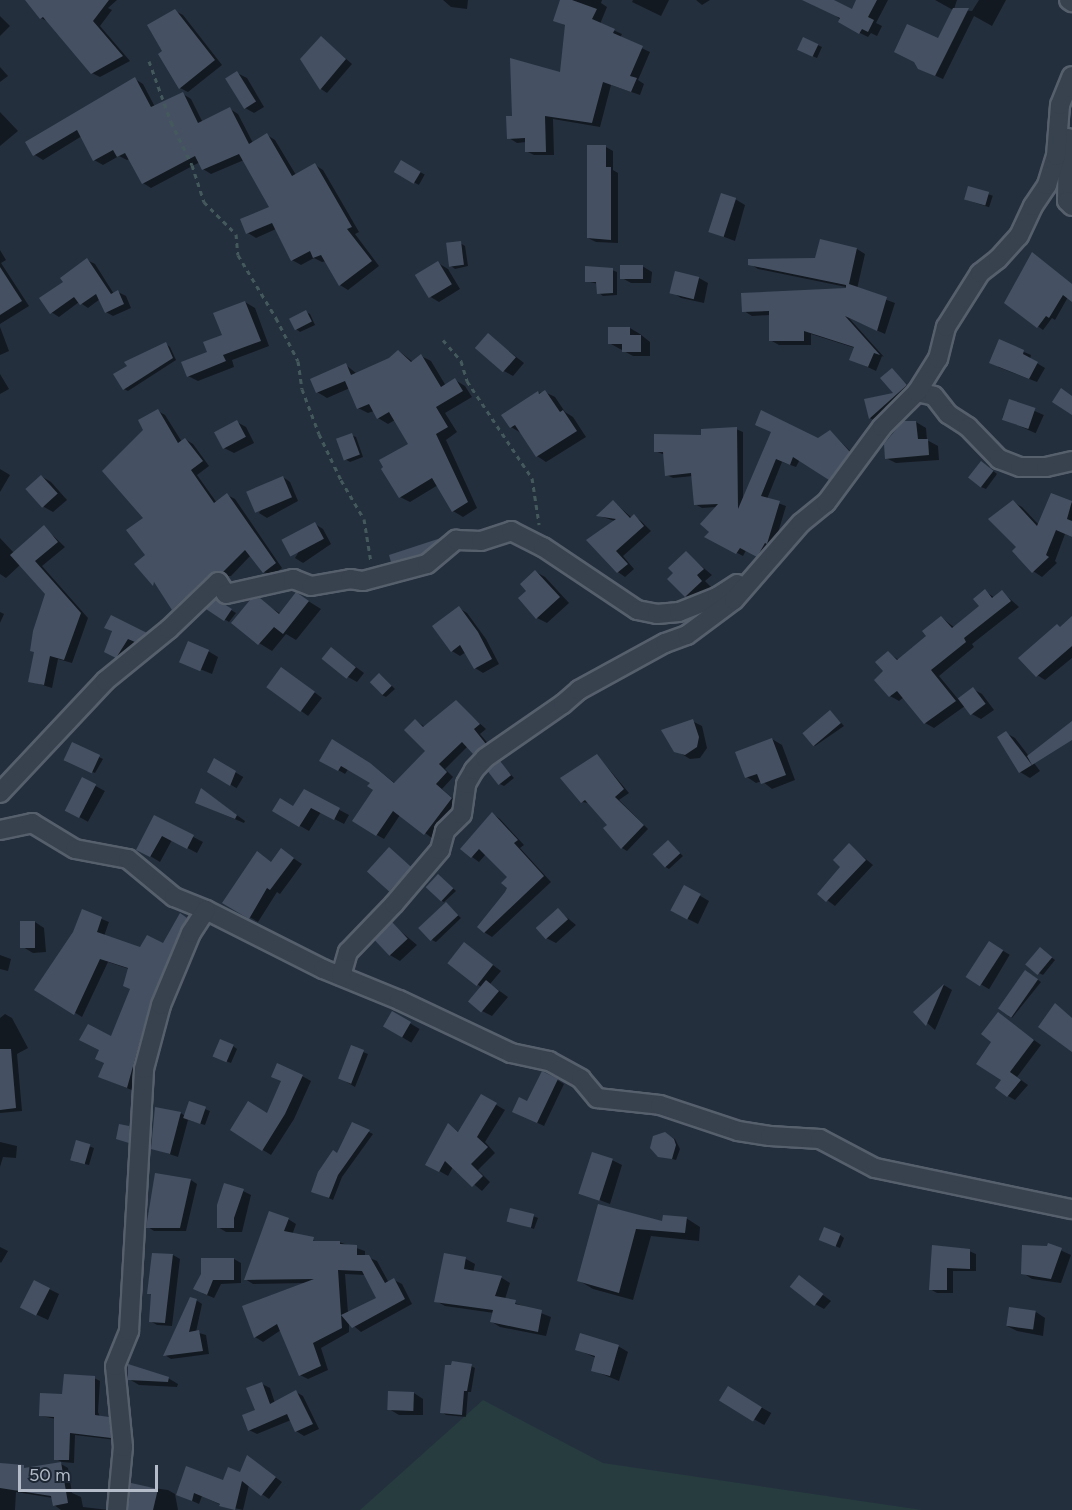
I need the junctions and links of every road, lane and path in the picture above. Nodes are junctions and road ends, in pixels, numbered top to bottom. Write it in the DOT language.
graph roads {
  1 [pos="148,61"];
  2 [pos="1072,76"];
  3 [pos="1060,105"];
  4 [pos="1072,206"];
  5 [pos="443,340"];
  6 [pos="917,392"];
  7 [pos="1072,461"];
  8 [pos="543,547"];
  9 [pos="769,563"];
  10 [pos="374,578"];
  11 [pos="0,793"];
  12 [pos="0,830"];
  13 [pos="206,910"];
  14 [pos="341,976"];
  15 [pos="1072,1209"];
  16 [pos="117,1510"];
  1 -- 10 [label="path"];
  2 -- 3 [label="street"];
  3 -- 4 [label="street"];
  3 -- 6 [label="street"];
  5 -- 8 [label="path"];
  6 -- 7 [label="street"];
  6 -- 9 [label="street"];
  8 -- 9 [label="street"];
  8 -- 10 [label="street"];
  9 -- 14 [label="street"];
  10 -- 11 [label="street"];
  12 -- 13 [label="street"];
  13 -- 14 [label="street"];
  13 -- 16 [label="street"];
  14 -- 15 [label="street"];
}
